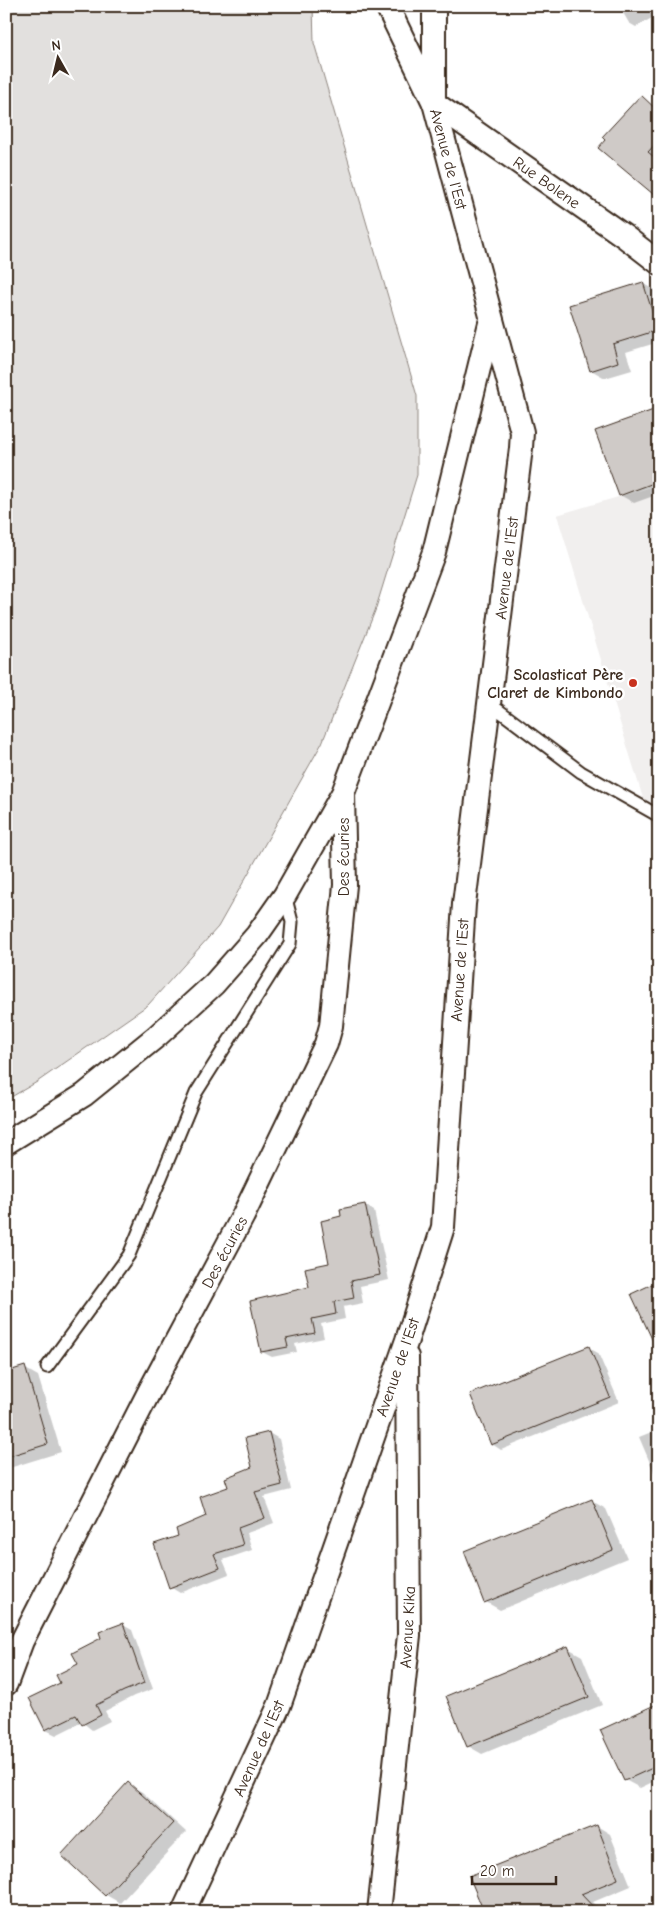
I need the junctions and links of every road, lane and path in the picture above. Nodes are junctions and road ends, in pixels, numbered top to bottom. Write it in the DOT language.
graph roads {
  1 [pos="387,6"];
  2 [pos="434,6"];
  3 [pos="434,103"];
  4 [pos="659,263"];
  5 [pos="492,314"];
  6 [pos="490,703"];
  7 [pos="342,793"];
  8 [pos="659,816"];
  9 [pos="285,895"];
  10 [pos="6,1143"];
  11 [pos="407,1340"];
  12 [pos="47,1367"];
  13 [pos="6,1684"];
  14 [pos="183,1912"];
  15 [pos="379,1912"];
  1 -- 3 [label="street, Avenue de l'Est"];
  2 -- 3 [label="street"];
  3 -- 4 [label="street, Rue Bolene"];
  3 -- 5 [label="street, Avenue de l'Est"];
  5 -- 6 [label="street, Avenue de l'Est"];
  5 -- 7 [label="street"];
  6 -- 8 [label="lane"];
  6 -- 11 [label="street, Avenue de l'Est"];
  7 -- 9 [label="street"];
  7 -- 13 [label="street, Des écuries"];
  9 -- 10 [label="street"];
  9 -- 12 [label="lane"];
  11 -- 14 [label="street, Avenue de l'Est"];
  11 -- 15 [label="street, Avenue Kika"];
}
